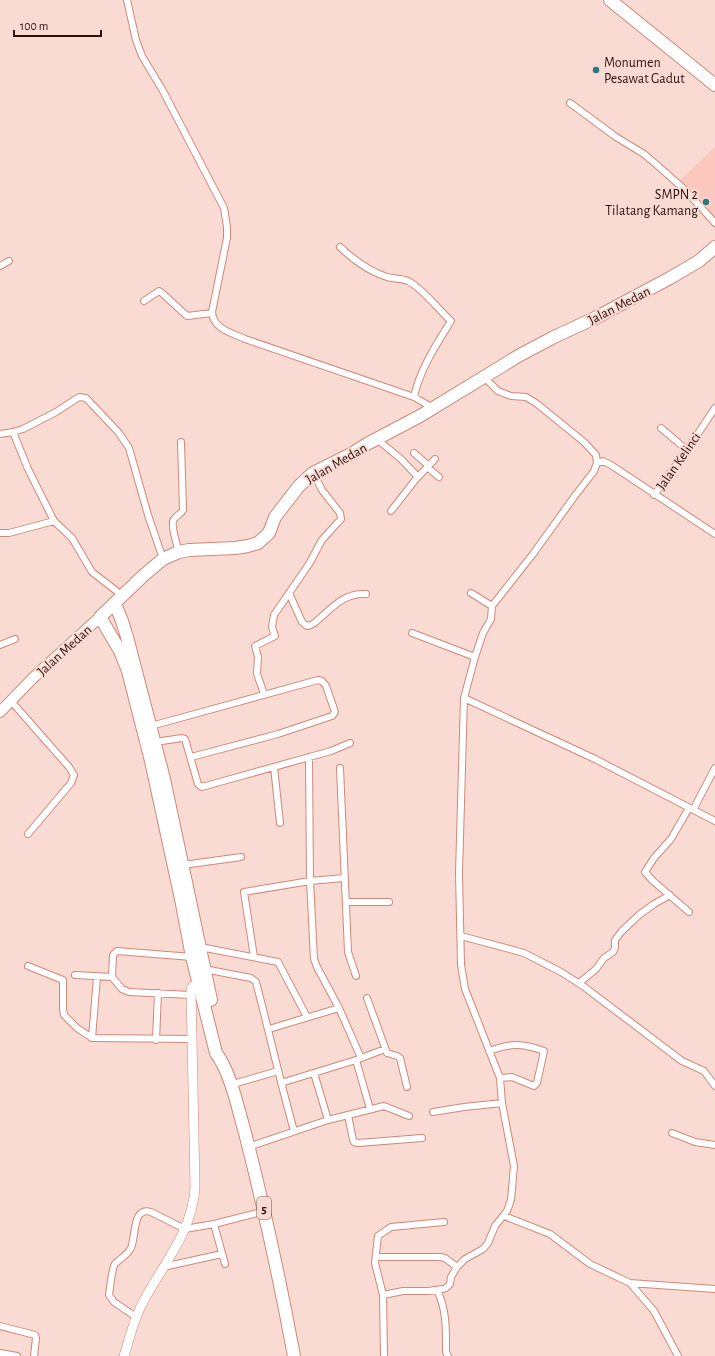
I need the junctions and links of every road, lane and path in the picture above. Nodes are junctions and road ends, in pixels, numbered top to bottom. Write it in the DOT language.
graph roads {
  1 [pos="127,0"];
  2 [pos="610,0"];
  3 [pos="715,85"];
  4 [pos="570,103"];
  5 [pos="715,223"];
  6 [pos="340,247"];
  7 [pos="715,247"];
  8 [pos="9,262"];
  9 [pos="0,266"];
  10 [pos="144,302"];
  11 [pos="212,313"];
  12 [pos="484,378"];
  13 [pos="414,397"];
  14 [pos="433,408"];
  15 [pos="715,408"];
  16 [pos="661,428"];
  17 [pos="13,432"];
  18 [pos="0,434"];
  19 [pos="378,440"];
  20 [pos="181,442"];
  21 [pos="687,450"];
  22 [pos="414,453"];
  23 [pos="435,459"];
  24 [pos="597,463"];
  25 [pos="428,466"];
  26 [pos="313,473"];
  27 [pos="439,477"];
  28 [pos="417,478"];
  29 [pos="654,495"];
  30 [pos="391,511"];
  31 [pos="54,521"];
  32 [pos="0,533"];
  33 [pos="715,534"];
  34 [pos="179,552"];
  35 [pos="163,559"];
  36 [pos="289,593"];
  37 [pos="471,593"];
  38 [pos="366,594"];
  39 [pos="119,600"];
  40 [pos="492,606"];
  41 [pos="100,618"];
  42 [pos="412,633"];
  43 [pos="15,638"];
  44 [pos="0,645"];
  45 [pos="475,657"];
  46 [pos="264,694"];
  47 [pos="464,698"];
  48 [pos="11,701"];
  49 [pos="0,712"];
  50 [pos="151,726"];
  51 [pos="155,742"];
  52 [pos="350,742"];
  53 [pos="191,757"];
  54 [pos="309,757"];
  55 [pos="274,767"];
  56 [pos="340,768"];
  57 [pos="715,768"];
  58 [pos="691,809"];
  59 [pos="715,821"];
  60 [pos="280,823"];
  61 [pos="28,834"];
  62 [pos="241,857"];
  63 [pos="183,865"];
  64 [pos="344,878"];
  65 [pos="310,881"];
  66 [pos="670,895"];
  67 [pos="346,902"];
  68 [pos="389,902"];
  69 [pos="689,912"];
  70 [pos="189,915"];
  71 [pos="461,936"];
  72 [pos="196,952"];
  73 [pos="254,957"];
  74 [pos="28,966"];
  75 [pos="204,970"];
  76 [pos="75,975"];
  77 [pos="356,976"];
  78 [pos="97,977"];
  79 [pos="112,977"];
  80 [pos="203,983"];
  81 [pos="579,983"];
  82 [pos="158,994"];
  83 [pos="191,995"];
  84 [pos="367,998"];
  85 [pos="339,1008"];
  86 [pos="307,1017"];
  87 [pos="268,1029"];
  88 [pos="92,1038"];
  89 [pos="192,1039"];
  90 [pos="156,1040"];
  91 [pos="385,1049"];
  92 [pos="489,1051"];
  93 [pos="359,1059"];
  94 [pos="278,1071"];
  95 [pos="314,1073"];
  96 [pos="500,1078"];
  97 [pos="281,1083"];
  98 [pos="230,1085"];
  99 [pos="715,1086"];
  100 [pos="407,1087"];
  101 [pos="502,1103"];
  102 [pos="370,1109"];
  103 [pos="433,1112"];
  104 [pos="348,1115"];
  105 [pos="409,1116"];
  106 [pos="328,1120"];
  107 [pos="294,1130"];
  108 [pos="672,1133"];
  109 [pos="422,1138"];
  110 [pos="715,1145"];
  111 [pos="248,1146"];
  112 [pos="265,1211"];
  113 [pos="504,1216"];
  114 [pos="444,1222"];
  115 [pos="214,1224"];
  116 [pos="185,1229"];
  117 [pos="222,1254"];
  118 [pos="376,1257"];
  119 [pos="225,1264"];
  120 [pos="457,1266"];
  121 [pos="163,1267"];
  122 [pos="630,1283"];
  123 [pos="715,1289"];
  124 [pos="437,1290"];
  125 [pos="383,1295"];
  126 [pos="136,1317"];
  127 [pos="0,1326"];
  128 [pos="0,1354"];
  129 [pos="17,1356"];
  130 [pos="34,1356"];
  131 [pos="124,1356"];
  132 [pos="294,1356"];
  133 [pos="384,1356"];
  134 [pos="448,1356"];
  135 [pos="678,1356"];
  1 -- 11 [label="street"];
  2 -- 3 [label="highway"];
  4 -- 5 [label="street"];
  6 -- 13 [label="street"];
  7 -- 12 [label="highway, Jalan Medan"];
  8 -- 9 [label="street"];
  10 -- 11 [label="street"];
  11 -- 13 [label="street"];
  12 -- 14 [label="highway, Jalan Medan"];
  12 -- 24 [label="street"];
  13 -- 14 [label="street"];
  14 -- 19 [label="highway, Jalan Medan"];
  15 -- 21 [label="street, Jalan Kelinci"];
  16 -- 21 [label="street"];
  17 -- 18 [label="street"];
  17 -- 31 [label="street"];
  17 -- 35 [label="street"];
  19 -- 26 [label="highway, Jalan Medan"];
  19 -- 28 [label="street"];
  20 -- 34 [label="street"];
  21 -- 29 [label="street, Jalan Kelinci"];
  22 -- 25 [label="street"];
  23 -- 25 [label="street"];
  24 -- 29 [label="street"];
  24 -- 40 [label="street"];
  25 -- 27 [label="street"];
  25 -- 28 [label="street"];
  26 -- 34 [label="highway, Jalan Medan"];
  26 -- 36 [label="street"];
  28 -- 30 [label="street"];
  29 -- 33 [label="street"];
  31 -- 32 [label="street"];
  31 -- 39 [label="street"];
  34 -- 35 [label="highway, Jalan Medan"];
  35 -- 39 [label="highway, Jalan Medan"];
  36 -- 38 [label="street"];
  36 -- 46 [label="street"];
  37 -- 40 [label="street"];
  39 -- 41 [label="highway, Jalan Medan"];
  39 -- 50 [label="highway"];
  40 -- 45 [label="street"];
  41 -- 48 [label="main road, Jalan Medan"];
  41 -- 70 [label="highway"];
  42 -- 45 [label="street"];
  43 -- 44 [label="street"];
  45 -- 47 [label="street"];
  46 -- 50 [label="street"];
  46 -- 53 [label="street"];
  47 -- 58 [label="street"];
  47 -- 71 [label="street"];
  48 -- 49 [label="main road, Jalan Medan"];
  48 -- 61 [label="street"];
  50 -- 51 [label="highway"];
  51 -- 53 [label="street"];
  51 -- 63 [label="highway"];
  52 -- 54 [label="street"];
  53 -- 55 [label="street"];
  54 -- 55 [label="street"];
  54 -- 65 [label="street"];
  55 -- 60 [label="street"];
  56 -- 64 [label="street"];
  57 -- 58 [label="street"];
  58 -- 59 [label="street"];
  58 -- 66 [label="street"];
  62 -- 63 [label="street"];
  63 -- 70 [label="highway"];
  64 -- 65 [label="street"];
  64 -- 67 [label="street"];
  65 -- 73 [label="street"];
  65 -- 85 [label="street"];
  66 -- 69 [label="street"];
  66 -- 81 [label="street"];
  67 -- 68 [label="street"];
  67 -- 77 [label="street"];
  70 -- 72 [label="highway"];
  71 -- 81 [label="street"];
  71 -- 92 [label="street"];
  72 -- 73 [label="street"];
  72 -- 75 [label="highway"];
  72 -- 79 [label="street"];
  72 -- 80 [label="highway"];
  73 -- 86 [label="street"];
  74 -- 88 [label="street"];
  75 -- 80 [label="highway"];
  75 -- 87 [label="street"];
  76 -- 78 [label="street"];
  78 -- 79 [label="street"];
  78 -- 88 [label="street"];
  79 -- 82 [label="street"];
  80 -- 83 [label="street"];
  80 -- 98 [label="highway, 5"];
  81 -- 99 [label="street"];
  82 -- 83 [label="street"];
  82 -- 90 [label="street"];
  83 -- 89 [label="street"];
  84 -- 91 [label="street"];
  85 -- 86 [label="street"];
  85 -- 93 [label="street"];
  86 -- 87 [label="street"];
  87 -- 94 [label="street"];
  88 -- 90 [label="street"];
  89 -- 90 [label="street"];
  89 -- 116 [label="street"];
  91 -- 93 [label="street"];
  91 -- 100 [label="street"];
  92 -- 96 [label="street"];
  92 -- 96 [label="street"];
  93 -- 95 [label="street"];
  93 -- 102 [label="street"];
  94 -- 97 [label="street"];
  94 -- 98 [label="street"];
  95 -- 97 [label="street"];
  95 -- 106 [label="street"];
  96 -- 101 [label="street"];
  97 -- 107 [label="street"];
  98 -- 111 [label="highway, 5"];
  101 -- 103 [label="street"];
  101 -- 113 [label="street"];
  102 -- 104 [label="street"];
  102 -- 105 [label="street"];
  104 -- 106 [label="street"];
  104 -- 109 [label="street"];
  106 -- 107 [label="street"];
  107 -- 111 [label="street"];
  108 -- 110 [label="street"];
  111 -- 112 [label="highway, 5"];
  112 -- 115 [label="street"];
  112 -- 132 [label="highway, 5"];
  113 -- 120 [label="street"];
  113 -- 122 [label="street"];
  114 -- 118 [label="street"];
  115 -- 116 [label="street"];
  115 -- 117 [label="street"];
  116 -- 121 [label="street"];
  116 -- 126 [label="street"];
  117 -- 119 [label="street"];
  117 -- 121 [label="street"];
  118 -- 120 [label="street"];
  118 -- 125 [label="street"];
  120 -- 124 [label="street"];
  121 -- 126 [label="street"];
  122 -- 123 [label="street"];
  122 -- 135 [label="street"];
  124 -- 125 [label="street"];
  124 -- 134 [label="street"];
  125 -- 133 [label="street"];
  126 -- 131 [label="street"];
  127 -- 130 [label="street"];
  128 -- 129 [label="street"];
}
